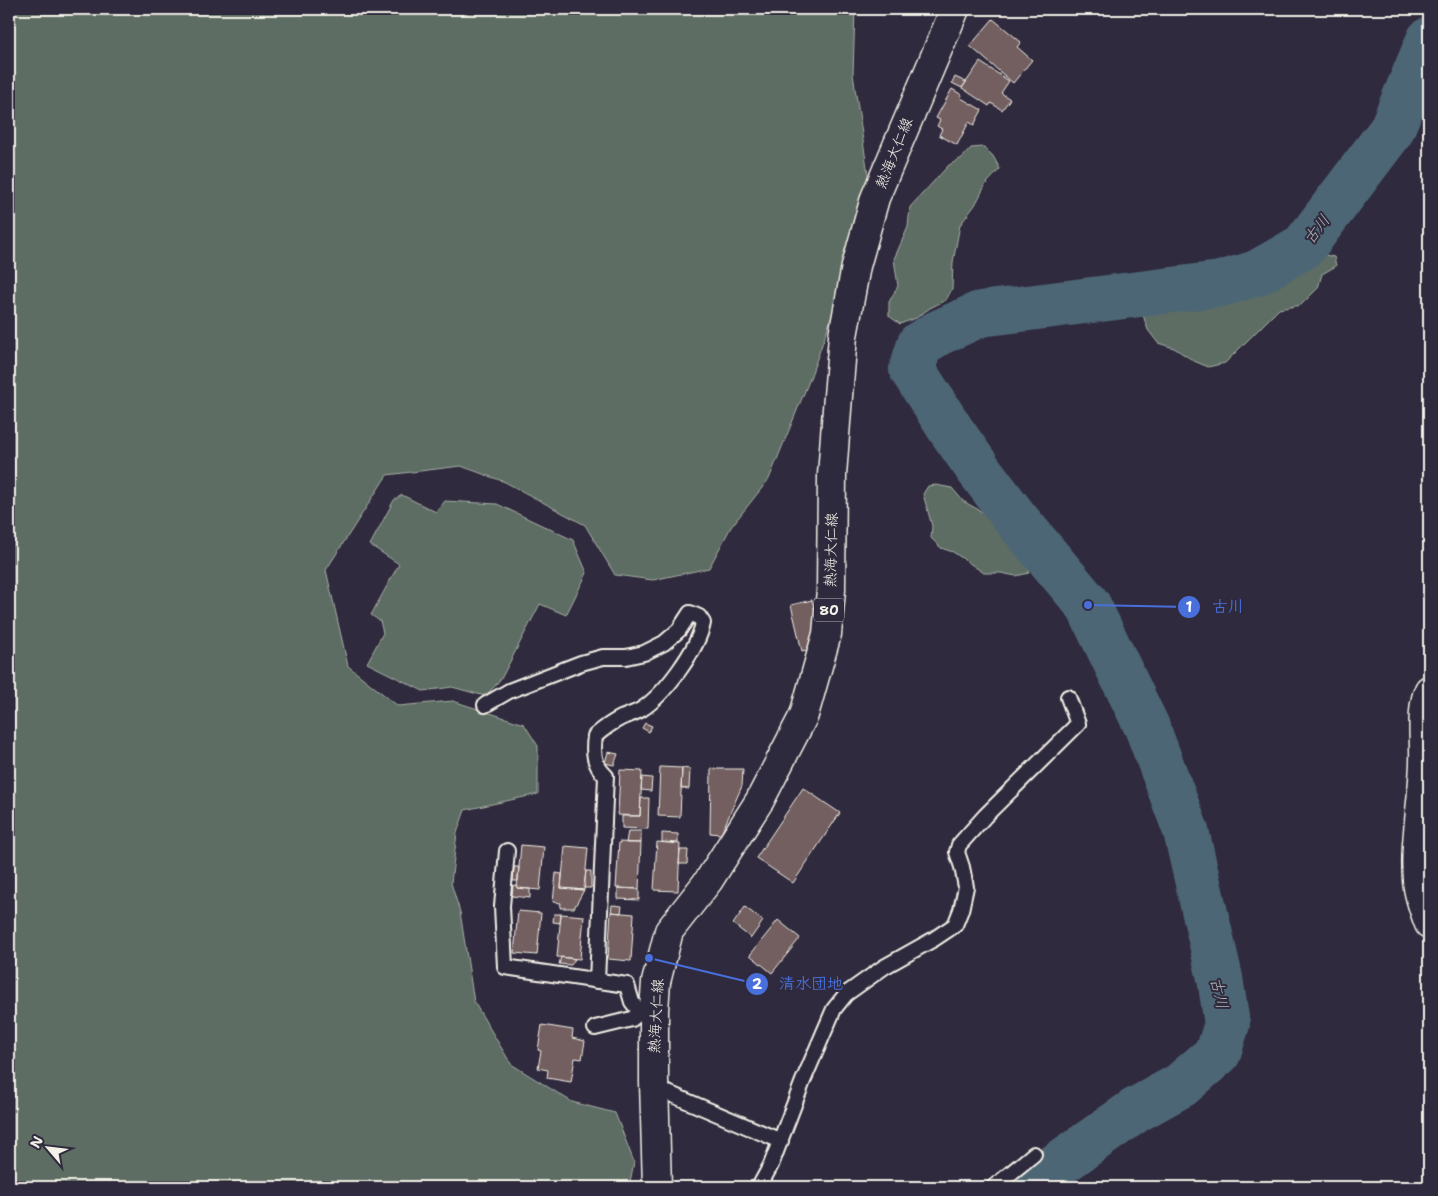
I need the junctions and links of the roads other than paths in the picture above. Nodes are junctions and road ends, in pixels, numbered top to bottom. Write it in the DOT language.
graph roads {
  1 [pos="955,9"];
  2 [pos="1429,690"];
  3 [pos="1068,697"];
  4 [pos="486,705"];
  5 [pos="507,851"];
  6 [pos="1429,924"];
  7 [pos="597,981"];
  8 [pos="647,1012"];
  9 [pos="595,1028"];
  10 [pos="654,1090"];
  11 [pos="781,1141"];
  12 [pos="1034,1154"];
  13 [pos="656,1187"];
  14 [pos="759,1187"];
  15 [pos="994,1187"];
  1 -- 8 [label="main road, 熱海大仁線 / 80"];
  2 -- 6 [label="main road"];
  3 -- 11 [label="lane"];
  4 -- 7 [label="lane"];
  5 -- 7 [label="lane"];
  7 -- 8 [label="lane"];
  8 -- 9 [label="lane"];
  8 -- 10 [label="main road, 熱海大仁線 / 80"];
  10 -- 11 [label="lane"];
  10 -- 13 [label="main road, 熱海大仁線 / 80"];
  11 -- 14 [label="lane"];
  12 -- 15 [label="lane"];
}
